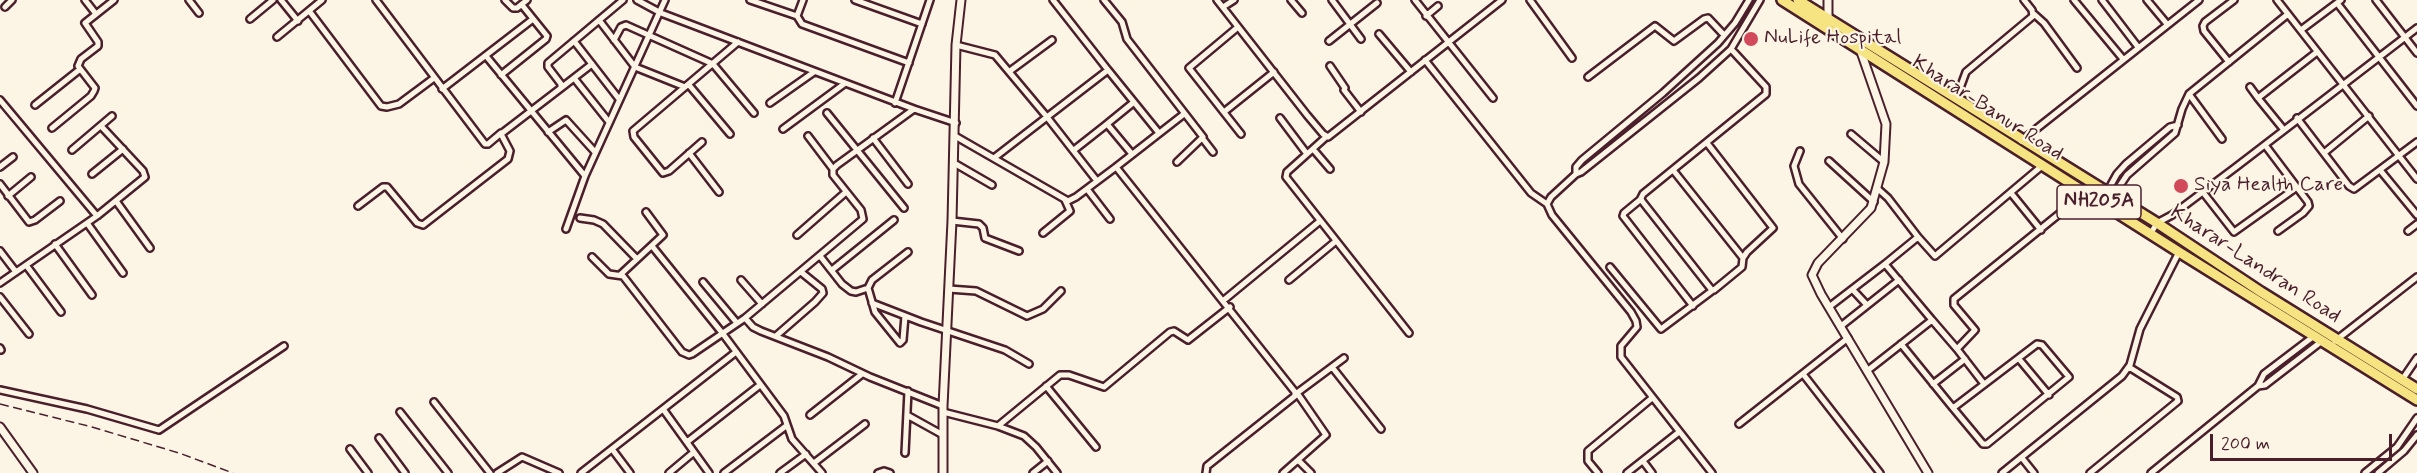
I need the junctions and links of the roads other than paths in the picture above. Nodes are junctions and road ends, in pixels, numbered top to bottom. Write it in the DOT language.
graph roads {
  1 [pos="12,0"];
  2 [pos="85,0"];
  3 [pos="114,0"];
  4 [pos="189,0"];
  5 [pos="273,0"];
  6 [pos="280,0"];
  7 [pos="322,0"];
  8 [pos="376,0"];
  9 [pos="505,0"];
  10 [pos="623,0"];
  11 [pos="637,0"];
  12 [pos="665,0"];
  13 [pos="750,0"];
  14 [pos="803,0"];
  15 [pos="855,0"];
  16 [pos="930,0"];
  17 [pos="960,0"];
  18 [pos="1053,0"];
  19 [pos="1104,0"];
  20 [pos="1217,0"];
  21 [pos="1234,0"];
  22 [pos="1291,0"];
  23 [pos="1332,0"];
  24 [pos="1415,0"];
  25 [pos="1502,0"];
  26 [pos="1530,0"];
  27 [pos="1749,0"];
  28 [pos="1760,0"];
  29 [pos="1782,0"];
  30 [pos="1798,0"];
  31 [pos="1828,0"];
  32 [pos="2024,0"];
  33 [pos="2074,0"];
  34 [pos="2102,0"];
  35 [pos="2147,0"];
  36 [pos="2198,0"];
  37 [pos="2234,0"];
  38 [pos="2277,0"];
  39 [pos="2377,0"];
  40 [pos="2339,1"];
  41 [pos="524,2"];
  42 [pos="1377,3"];
  43 [pos="1438,6"];
  44 [pos="5,7"];
  45 [pos="1223,7"];
  46 [pos="310,12"];
  47 [pos="199,13"];
  48 [pos="661,13"];
  49 [pos="1302,13"];
  50 [pos="96,14"];
  51 [pos="2034,14"];
  52 [pos="2288,14"];
  53 [pos="1426,15"];
  54 [pos="797,16"];
  55 [pos="250,19"];
  56 [pos="533,19"];
  57 [pos="1828,19"];
  58 [pos="599,20"];
  59 [pos="298,21"];
  60 [pos="922,24"];
  61 [pos="2167,24"];
  62 [pos="1350,25"];
  63 [pos="1238,27"];
  64 [pos="2417,28"];
  65 [pos="2301,30"];
  66 [pos="1379,34"];
  67 [pos="1724,35"];
  68 [pos="277,37"];
  69 [pos="649,37"];
  70 [pos="2405,38"];
  71 [pos="1361,39"];
  72 [pos="614,40"];
  73 [pos="1052,40"];
  74 [pos="574,41"];
  75 [pos="1329,41"];
  76 [pos="738,42"];
  77 [pos="1449,42"];
  78 [pos="956,45"];
  79 [pos="1863,45"];
  80 [pos="2138,47"];
  81 [pos="1731,49"];
  82 [pos="2318,52"];
  83 [pos="2417,52"];
  84 [pos="486,56"];
  85 [pos="2380,56"];
  86 [pos="1572,58"];
  87 [pos="2123,59"];
  88 [pos="1425,60"];
  89 [pos="2229,62"];
  90 [pos="909,63"];
  91 [pos="592,64"];
  92 [pos="713,64"];
  93 [pos="1330,66"];
  94 [pos="635,67"];
  95 [pos="2077,68"];
  96 [pos="79,70"];
  97 [pos="1108,70"];
  98 [pos="1010,71"];
  99 [pos="814,72"];
  100 [pos="1274,72"];
  101 [pos="1410,72"];
  102 [pos="501,75"];
  103 [pos="1588,77"];
  104 [pos="434,78"];
  105 [pos="574,78"];
  106 [pos="844,84"];
  107 [pos="2343,84"];
  108 [pos="687,86"];
  109 [pos="2250,87"];
  110 [pos="561,88"];
  111 [pos="442,89"];
  112 [pos="2189,94"];
  113 [pos="1493,98"];
  114 [pos="2258,98"];
  115 [pos="619,99"];
  116 [pos="1956,99"];
  117 [pos="0,100"];
  118 [pos="1134,102"];
  119 [pos="770,103"];
  120 [pos="895,103"];
  121 [pos="35,105"];
  122 [pos="2417,106"];
  123 [pos="914,109"];
  124 [pos="531,111"];
  125 [pos="1224,112"];
  126 [pos="1361,112"];
  127 [pos="754,113"];
  128 [pos="827,113"];
  129 [pos="1184,114"];
  130 [pos="112,116"];
  131 [pos="2369,116"];
  132 [pos="1047,117"];
  133 [pos="1280,118"];
  134 [pos="2297,118"];
  135 [pos="609,122"];
  136 [pos="956,123"];
  137 [pos="1107,124"];
  138 [pos="101,126"];
  139 [pos="52,128"];
  140 [pos="783,129"];
  141 [pos="2284,130"];
  142 [pos="502,132"];
  143 [pos="548,132"];
  144 [pos="1159,133"];
  145 [pos="730,134"];
  146 [pos="1241,134"];
  147 [pos="1851,135"];
  148 [pos="808,136"];
  149 [pos="955,136"];
  150 [pos="1326,137"];
  151 [pos="873,138"];
  152 [pos="1203,139"];
  153 [pos="2222,139"];
  154 [pos="702,142"];
  155 [pos="2417,142"];
  156 [pos="1707,143"];
  157 [pos="2019,144"];
  158 [pos="2265,145"];
  159 [pos="123,149"];
  160 [pos="1313,149"];
  161 [pos="72,150"];
  162 [pos="857,150"];
  163 [pos="1074,150"];
  164 [pos="596,152"];
  165 [pos="1213,152"];
  166 [pos="1800,152"];
  167 [pos="689,153"];
  168 [pos="2324,153"];
  169 [pos="1132,154"];
  170 [pos="1307,154"];
  171 [pos="2398,155"];
  172 [pos="13,157"];
  173 [pos="994,158"];
  174 [pos="1830,161"];
  175 [pos="1177,162"];
  176 [pos="1884,162"];
  177 [pos="954,163"];
  178 [pos="2043,165"];
  179 [pos="0,167"];
  180 [pos="1116,167"];
  181 [pos="833,169"];
  182 [pos="1330,170"];
  183 [pos="1672,170"];
  184 [pos="2380,170"];
  185 [pos="92,174"];
  186 [pos="1576,174"];
  187 [pos="585,176"];
  188 [pos="31,177"];
  189 [pos="2417,179"];
  190 [pos="1097,181"];
  191 [pos="0,184"];
  192 [pos="908,184"];
  193 [pos="992,185"];
  194 [pos="2297,187"];
  195 [pos="1087,189"];
  196 [pos="1878,189"];
  197 [pos="2202,191"];
  198 [pos="719,192"];
  199 [pos="846,192"];
  200 [pos="2011,193"];
  201 [pos="2085,193"];
  202 [pos="2110,194"];
  203 [pos="8,196"];
  204 [pos="1641,199"];
  205 [pos="1065,200"];
  206 [pos="60,201"];
  207 [pos="116,201"];
  208 [pos="1874,202"];
  209 [pos="1547,204"];
  210 [pos="358,206"];
  211 [pos="904,208"];
  212 [pos="646,212"];
  213 [pos="2417,215"];
  214 [pos="97,216"];
  215 [pos="580,218"];
  216 [pos="1110,219"];
  217 [pos="894,220"];
  218 [pos="952,221"];
  219 [pos="1320,221"];
  220 [pos="87,223"];
  221 [pos="2157,223"];
  222 [pos="2417,224"];
  223 [pos="566,229"];
  224 [pos="2041,230"];
  225 [pos="2278,231"];
  226 [pos="2408,231"];
  227 [pos="1043,233"];
  228 [pos="2151,233"];
  229 [pos="797,235"];
  230 [pos="1918,237"];
  231 [pos="1843,239"];
  232 [pos="1336,241"];
  233 [pos="55,244"];
  234 [pos="652,246"];
  235 [pos="150,248"];
  236 [pos="0,251"];
  237 [pos="1019,251"];
  238 [pos="908,252"];
  239 [pos="2179,252"];
  240 [pos="820,256"];
  241 [pos="592,257"];
  242 [pos="1743,258"];
  243 [pos="637,259"];
  244 [pos="1885,264"];
  245 [pos="26,265"];
  246 [pos="1610,267"];
  247 [pos="832,270"];
  248 [pos="16,272"];
  249 [pos="801,272"];
  250 [pos="123,273"];
  251 [pos="620,275"];
  252 [pos="2417,277"];
  253 [pos="741,280"];
  254 [pos="1289,280"];
  255 [pos="1899,280"];
  256 [pos="704,282"];
  257 [pos="2411,282"];
  258 [pos="0,283"];
  259 [pos="868,288"];
  260 [pos="2417,288"];
  261 [pos="949,289"];
  262 [pos="1713,290"];
  263 [pos="1853,290"];
  264 [pos="1061,291"];
  265 [pos="92,295"];
  266 [pos="0,297"];
  267 [pos="1224,300"];
  268 [pos="872,303"];
  269 [pos="762,304"];
  270 [pos="1867,305"];
  271 [pos="1693,306"];
  272 [pos="1230,307"];
  273 [pos="1829,307"];
  274 [pos="61,312"];
  275 [pos="905,316"];
  276 [pos="744,318"];
  277 [pos="1932,320"];
  278 [pos="736,323"];
  279 [pos="1840,326"];
  280 [pos="948,331"];
  281 [pos="1409,333"];
  282 [pos="29,334"];
  283 [pos="723,334"];
  284 [pos="776,336"];
  285 [pos="1848,338"];
  286 [pos="2337,338"];
  287 [pos="2322,341"];
  288 [pos="1901,344"];
  289 [pos="284,346"];
  290 [pos="1957,349"];
  291 [pos="736,352"];
  292 [pos="1344,358"];
  293 [pos="2417,358"];
  294 [pos="1965,359"];
  295 [pos="2019,359"];
  296 [pos="1029,364"];
  297 [pos="1332,367"];
  298 [pos="2128,367"];
  299 [pos="1867,371"];
  300 [pos="862,374"];
  301 [pos="1803,374"];
  302 [pos="2402,380"];
  303 [pos="1932,384"];
  304 [pos="1984,384"];
  305 [pos="760,385"];
  306 [pos="1046,386"];
  307 [pos="2258,386"];
  308 [pos="2417,389"];
  309 [pos="0,390"];
  310 [pos="908,391"];
  311 [pos="1297,393"];
  312 [pos="2049,394"];
  313 [pos="1652,398"];
  314 [pos="2417,400"];
  315 [pos="434,402"];
  316 [pos="1953,408"];
  317 [pos="663,409"];
  318 [pos="943,409"];
  319 [pos="400,412"];
  320 [pos="810,415"];
  321 [pos="907,415"];
  322 [pos="2417,418"];
  323 [pos="865,424"];
  324 [pos="1739,424"];
  325 [pos="786,426"];
  326 [pos="998,426"];
  327 [pos="0,427"];
  328 [pos="1382,429"];
  329 [pos="1679,432"];
  330 [pos="943,435"];
  331 [pos="2417,435"];
  332 [pos="379,438"];
  333 [pos="687,442"];
  334 [pos="1096,447"];
  335 [pos="350,449"];
  336 [pos="612,449"];
  337 [pos="694,452"];
  338 [pos="905,453"];
  339 [pos="806,454"];
  340 [pos="2022,458"];
  341 [pos="1298,460"];
  342 [pos="1048,461"];
  343 [pos="1643,461"];
  344 [pos="814,463"];
  345 [pos="540,464"];
  346 [pos="819,472"];
  347 [pos="1310,472"];
  348 [pos="33,473"];
  349 [pos="368,473"];
  350 [pos="405,473"];
  351 [pos="448,473"];
  352 [pos="490,473"];
  353 [pos="497,473"];
  354 [pos="537,473"];
  355 [pos="559,473"];
  356 [pos="581,473"];
  357 [pos="630,473"];
  358 [pos="669,473"];
  359 [pos="710,473"];
  360 [pos="724,473"];
  361 [pos="780,473"];
  362 [pos="878,473"];
  363 [pos="890,473"];
  364 [pos="943,473"];
  365 [pos="1033,473"];
  366 [pos="1057,473"];
  367 [pos="1206,473"];
  368 [pos="1283,473"];
  369 [pos="1318,473"];
  370 [pos="1598,473"];
  371 [pos="1627,473"];
  372 [pos="1652,473"];
  373 [pos="1712,473"];
  374 [pos="1880,473"];
  375 [pos="1928,473"];
  376 [pos="2002,473"];
  377 [pos="2034,473"];
  378 [pos="2090,473"];
  379 [pos="2151,473"];
  380 [pos="2365,473"];
  381 [pos="2378,473"];
  1 -- 44 [label="street"];
  2 -- 50 [label="street"];
  3 -- 50 [label="street"];
  4 -- 47 [label="street"];
  5 -- 55 [label="street"];
  6 -- 59 [label="street"];
  7 -- 46 [label="street"];
  8 -- 104 [label="street"];
  9 -- 41 [label="street"];
  10 -- 58 [label="street"];
  11 -- 48 [label="street"];
  12 -- 48 [label="street"];
  13 -- 54 [label="street"];
  14 -- 54 [label="street"];
  15 -- 60 [label="street"];
  16 -- 60 [label="street"];
  17 -- 78 [label="street"];
  18 -- 97 [label="street"];
  19 -- 129 [label="street"];
  20 -- 45 [label="street"];
  21 -- 45 [label="street"];
  22 -- 49 [label="street"];
  23 -- 62 [label="street"];
  24 -- 53 [label="street"];
  25 -- 77 [label="street"];
  26 -- 86 [label="street"];
  27 -- 67 [label="street"];
  28 -- 81 [label="street"];
  29 -- 79 [label="highway, Kharar-Banur Road / NH205A"];
  30 -- 57 [label="highway, Kharar-Landran Road / NH205A"];
  31 -- 57 [label="street"];
  32 -- 51 [label="street"];
  33 -- 87 [label="street"];
  34 -- 80 [label="street"];
  35 -- 61 [label="street"];
  36 -- 61 [label="street"];
  37 -- 89 [label="street"];
  38 -- 52 [label="street"];
  39 -- 70 [label="street"];
  40 -- 65 [label="street"];
  40 -- 85 [label="street"];
  41 -- 56 [label="street"];
  42 -- 62 [label="street"];
  43 -- 53 [label="street"];
  45 -- 63 [label="street"];
  46 -- 59 [label="street"];
  46 -- 104 [label="street"];
  48 -- 69 [label="street"];
  48 -- 76 [label="street"];
  50 -- 96 [label="street"];
  51 -- 95 [label="street"];
  51 -- 116 [label="street"];
  52 -- 65 [label="street"];
  52 -- 89 [label="street"];
  53 -- 77 [label="street"];
  54 -- 90 [label="street"];
  56 -- 84 [label="street"];
  56 -- 102 [label="street"];
  57 -- 79 [label="highway, Kharar-Landran Road / NH205A"];
  58 -- 72 [label="street"];
  58 -- 74 [label="street"];
  59 -- 68 [label="street"];
  60 -- 90 [label="street"];
  61 -- 80 [label="street"];
  62 -- 71 [label="street"];
  62 -- 75 [label="street"];
  63 -- 100 [label="street"];
  63 -- 125 [label="street"];
  64 -- 70 [label="street"];
  65 -- 82 [label="street"];
  66 -- 101 [label="street"];
  67 -- 103 [label="street"];
  67 -- 186 [label="street"];
  69 -- 72 [label="street"];
  69 -- 92 [label="street"];
  69 -- 94 [label="street"];
  70 -- 83 [label="street"];
  70 -- 85 [label="street"];
  72 -- 94 [label="street"];
  73 -- 98 [label="street"];
  74 -- 91 [label="street"];
  74 -- 110 [label="street"];
  76 -- 92 [label="street"];
  76 -- 99 [label="street"];
  77 -- 88 [label="street"];
  77 -- 113 [label="street"];
  78 -- 98 [label="street"];
  78 -- 136 [label="street"];
  79 -- 116 [label="highway, Kharar-Landran Road / NH205A"];
  79 -- 157 [label="highway, Kharar-Banur Road / NH205A"];
  79 -- 176 [label="street"];
  80 -- 87 [label="street"];
  81 -- 156 [label="street"];
  81 -- 186 [label="street"];
  82 -- 107 [label="street"];
  82 -- 114 [label="street"];
  84 -- 102 [label="street"];
  84 -- 111 [label="street"];
  85 -- 107 [label="street"];
  85 -- 122 [label="street"];
  87 -- 157 [label="street"];
  88 -- 101 [label="street"];
  88 -- 209 [label="street"];
  89 -- 112 [label="street"];
  90 -- 120 [label="street"];
  91 -- 105 [label="street"];
  91 -- 115 [label="street"];
  92 -- 108 [label="street"];
  92 -- 127 [label="street"];
  93 -- 126 [label="street"];
  94 -- 108 [label="street"];
  94 -- 115 [label="street"];
  96 -- 121 [label="street"];
  96 -- 139 [label="street"];
  97 -- 118 [label="street"];
  97 -- 132 [label="street"];
  98 -- 132 [label="street"];
  99 -- 106 [label="street"];
  99 -- 119 [label="street"];
  100 -- 125 [label="street"];
  100 -- 150 [label="street"];
  101 -- 126 [label="street"];
  102 -- 124 [label="street"];
  104 -- 111 [label="street"];
  105 -- 110 [label="street"];
  105 -- 135 [label="street"];
  106 -- 120 [label="street"];
  106 -- 140 [label="street"];
  107 -- 131 [label="street"];
  107 -- 134 [label="street"];
  108 -- 145 [label="street"];
  108 -- 167 [label="street"];
  109 -- 114 [label="street"];
  110 -- 124 [label="street"];
  111 -- 142 [label="street"];
  112 -- 153 [label="street"];
  112 -- 202 [label="street"];
  114 -- 141 [label="street"];
  115 -- 135 [label="street"];
  116 -- 157 [label="highway, Kharar-Landran Road / NH205A"];
  117 -- 214 [label="street"];
  118 -- 137 [label="street"];
  118 -- 144 [label="street"];
  120 -- 123 [label="street"];
  123 -- 136 [label="street"];
  123 -- 151 [label="street"];
  124 -- 142 [label="street"];
  124 -- 143 [label="street"];
  125 -- 146 [label="street"];
  126 -- 150 [label="street"];
  128 -- 162 [label="street"];
  129 -- 144 [label="street"];
  129 -- 152 [label="street"];
  130 -- 138 [label="street"];
  131 -- 168 [label="street"];
  131 -- 171 [label="street"];
  132 -- 163 [label="street"];
  132 -- 173 [label="street"];
  133 -- 170 [label="street"];
  134 -- 141 [label="street"];
  134 -- 168 [label="street"];
  135 -- 164 [label="street"];
  136 -- 149 [label="street"];
  137 -- 163 [label="street"];
  137 -- 169 [label="street"];
  138 -- 159 [label="street"];
  138 -- 161 [label="street"];
  141 -- 158 [label="street"];
  142 -- 210 [label="street"];
  143 -- 164 [label="street"];
  143 -- 187 [label="street"];
  144 -- 169 [label="street"];
  147 -- 176 [label="street"];
  148 -- 181 [label="street"];
  149 -- 173 [label="street"];
  149 -- 177 [label="street"];
  150 -- 160 [label="street"];
  151 -- 162 [label="street"];
  151 -- 192 [label="street"];
  152 -- 165 [label="street"];
  152 -- 175 [label="street"];
  154 -- 167 [label="street"];
  155 -- 171 [label="street"];
  156 -- 183 [label="street"];
  156 -- 242 [label="street"];
  157 -- 178 [label="highway, Kharar-Banur Road / NH205A"];
  157 -- 202 [label="highway, Kharar-Landran Road / NH205A"];
  158 -- 194 [label="street"];
  158 -- 197 [label="street"];
  159 -- 185 [label="street"];
  159 -- 207 [label="street"];
  160 -- 170 [label="street"];
  160 -- 182 [label="street"];
  162 -- 181 [label="street"];
  162 -- 211 [label="street"];
  163 -- 190 [label="street"];
  164 -- 187 [label="street"];
  166 -- 231 [label="street"];
  167 -- 198 [label="street"];
  168 -- 184 [label="street"];
  169 -- 180 [label="street"];
  170 -- 219 [label="street"];
  171 -- 184 [label="street"];
  171 -- 189 [label="street"];
  172 -- 179 [label="street"];
  173 -- 205 [label="street"];
  174 -- 208 [label="street"];
  176 -- 196 [label="street"];
  177 -- 193 [label="street"];
  177 -- 218 [label="street"];
  178 -- 200 [label="street"];
  178 -- 201 [label="highway, Kharar-Banur Road / NH205A"];
  180 -- 190 [label="street"];
  180 -- 267 [label="street"];
  181 -- 199 [label="street"];
  183 -- 204 [label="street"];
  183 -- 242 [label="street"];
  184 -- 213 [label="street"];
  186 -- 209 [label="street"];
  187 -- 223 [label="street"];
  188 -- 203 [label="street"];
  190 -- 195 [label="street"];
  191 -- 203 [label="street"];
  194 -- 197 [label="street"];
  194 -- 225 [label="street"];
  195 -- 205 [label="street"];
  195 -- 216 [label="street"];
  196 -- 208 [label="street"];
  196 -- 230 [label="street"];
  197 -- 221 [label="street"];
  199 -- 229 [label="street"];
  199 -- 240 [label="street"];
  200 -- 224 [label="street"];
  200 -- 230 [label="street"];
  201 -- 224 [label="street"];
  201 -- 228 [label="highway, Kharar-Banur Road / NH205A"];
  202 -- 221 [label="highway, Kharar-Landran Road / NH205A"];
  203 -- 206 [label="street"];
  204 -- 262 [label="street"];
  204 -- 271 [label="street"];
  205 -- 227 [label="street"];
  207 -- 214 [label="street"];
  207 -- 235 [label="street"];
  208 -- 231 [label="street"];
  209 -- 313 [label="street"];
  212 -- 234 [label="street"];
  214 -- 220 [label="street"];
  215 -- 243 [label="street"];
  217 -- 247 [label="street"];
  218 -- 237 [label="street"];
  218 -- 261 [label="street"];
  219 -- 232 [label="street"];
  219 -- 267 [label="street"];
  220 -- 233 [label="street"];
  220 -- 250 [label="street"];
  221 -- 228 [label="street"];
  221 -- 286 [label="highway, Kharar-Landran Road / NH205A"];
  222 -- 226 [label="street"];
  224 -- 290 [label="street"];
  228 -- 239 [label="highway, Kharar-Banur Road / NH205A"];
  230 -- 244 [label="street"];
  231 -- 273 [label="street"];
  232 -- 254 [label="street"];
  232 -- 281 [label="street"];
  233 -- 245 [label="street"];
  233 -- 265 [label="street"];
  234 -- 243 [label="street"];
  234 -- 283 [label="street"];
  236 -- 248 [label="street"];
  238 -- 259 [label="street"];
  239 -- 287 [label="highway, Kharar-Banur Road / NH205A"];
  239 -- 298 [label="street"];
  240 -- 247 [label="street"];
  240 -- 249 [label="street"];
  241 -- 251 [label="street"];
  242 -- 262 [label="street"];
  243 -- 251 [label="street"];
  244 -- 255 [label="street"];
  244 -- 263 [label="street"];
  245 -- 248 [label="street"];
  245 -- 274 [label="street"];
  246 -- 271 [label="street"];
  247 -- 259 [label="street"];
  248 -- 258 [label="street"];
  249 -- 269 [label="street"];
  249 -- 284 [label="street"];
  251 -- 283 [label="street"];
  252 -- 257 [label="street"];
  253 -- 269 [label="street"];
  255 -- 270 [label="street"];
  255 -- 277 [label="street"];
  256 -- 278 [label="street"];
  257 -- 260 [label="street"];
  257 -- 286 [label="street"];
  259 -- 268 [label="street"];
  261 -- 264 [label="street"];
  261 -- 280 [label="street"];
  262 -- 271 [label="street"];
  263 -- 270 [label="street"];
  263 -- 273 [label="street"];
  266 -- 282 [label="street"];
  267 -- 272 [label="street"];
  268 -- 275 [label="street"];
  268 -- 275 [label="street"];
  269 -- 276 [label="street"];
  270 -- 279 [label="street"];
  272 -- 306 [label="street"];
  272 -- 311 [label="street"];
  273 -- 279 [label="street"];
  275 -- 280 [label="street"];
  276 -- 278 [label="street"];
  276 -- 284 [label="street"];
  277 -- 288 [label="street"];
  277 -- 290 [label="street"];
  278 -- 283 [label="street"];
  279 -- 285 [label="street"];
  280 -- 296 [label="street"];
  280 -- 318 [label="street"];
  283 -- 291 [label="street"];
  284 -- 300 [label="street"];
  285 -- 299 [label="street"];
  285 -- 301 [label="street"];
  286 -- 287 [label="street"];
  286 -- 302 [label="highway, Kharar-Landran Road / NH205A"];
  287 -- 307 [label="street"];
  287 -- 307 [label="street"];
  287 -- 314 [label="highway, Kharar-Banur Road / NH205A"];
  288 -- 299 [label="street"];
  288 -- 303 [label="street"];
  289 -- 309 [label="street"];
  290 -- 294 [label="street"];
  291 -- 305 [label="street"];
  291 -- 317 [label="street"];
  292 -- 297 [label="street"];
  293 -- 302 [label="street"];
  294 -- 303 [label="street"];
  294 -- 304 [label="street"];
  295 -- 304 [label="street"];
  295 -- 312 [label="street"];
  295 -- 312 [label="street"];
  297 -- 311 [label="street"];
  297 -- 328 [label="street"];
  298 -- 340 [label="street"];
  298 -- 378 [label="street"];
  299 -- 375 [label="street"];
  300 -- 310 [label="street"];
  300 -- 320 [label="street"];
  301 -- 324 [label="street"];
  301 -- 374 [label="street"];
  302 -- 308 [label="highway, Kharar-Landran Road / NH205A"];
  303 -- 316 [label="street"];
  304 -- 316 [label="street"];
  305 -- 325 [label="street"];
  305 -- 333 [label="street"];
  306 -- 326 [label="street"];
  306 -- 334 [label="street"];
  307 -- 379 [label="street"];
  310 -- 318 [label="street"];
  310 -- 321 [label="street"];
  311 -- 341 [label="street"];
  311 -- 367 [label="street"];
  312 -- 316 [label="street"];
  313 -- 329 [label="street"];
  313 -- 370 [label="street"];
  315 -- 352 [label="street"];
  317 -- 333 [label="street"];
  317 -- 336 [label="street"];
  318 -- 326 [label="street"];
  318 -- 330 [label="street"];
  319 -- 351 [label="street"];
  321 -- 330 [label="street"];
  321 -- 338 [label="street"];
  322 -- 380 [label="street"];
  323 -- 344 [label="street"];
  325 -- 339 [label="street"];
  325 -- 360 [label="street"];
  326 -- 342 [label="street"];
  327 -- 348 [label="street"];
  329 -- 343 [label="street"];
  329 -- 373 [label="street"];
  330 -- 364 [label="street"];
  331 -- 381 [label="street"];
  332 -- 350 [label="street"];
  333 -- 337 [label="street"];
  335 -- 349 [label="street"];
  336 -- 356 [label="street"];
  336 -- 357 [label="street"];
  337 -- 358 [label="street"];
  337 -- 359 [label="street"];
  339 -- 344 [label="street"];
  339 -- 361 [label="street"];
  340 -- 376 [label="street"];
  340 -- 377 [label="street"];
  341 -- 347 [label="street"];
  341 -- 368 [label="street"];
  342 -- 365 [label="street"];
  342 -- 366 [label="street"];
  343 -- 371 [label="street"];
  343 -- 372 [label="street"];
  344 -- 346 [label="street"];
  345 -- 353 [label="street"];
  345 -- 354 [label="street"];
  345 -- 355 [label="street"];
  347 -- 369 [label="street"];
  362 -- 363 [label="street"];
}
